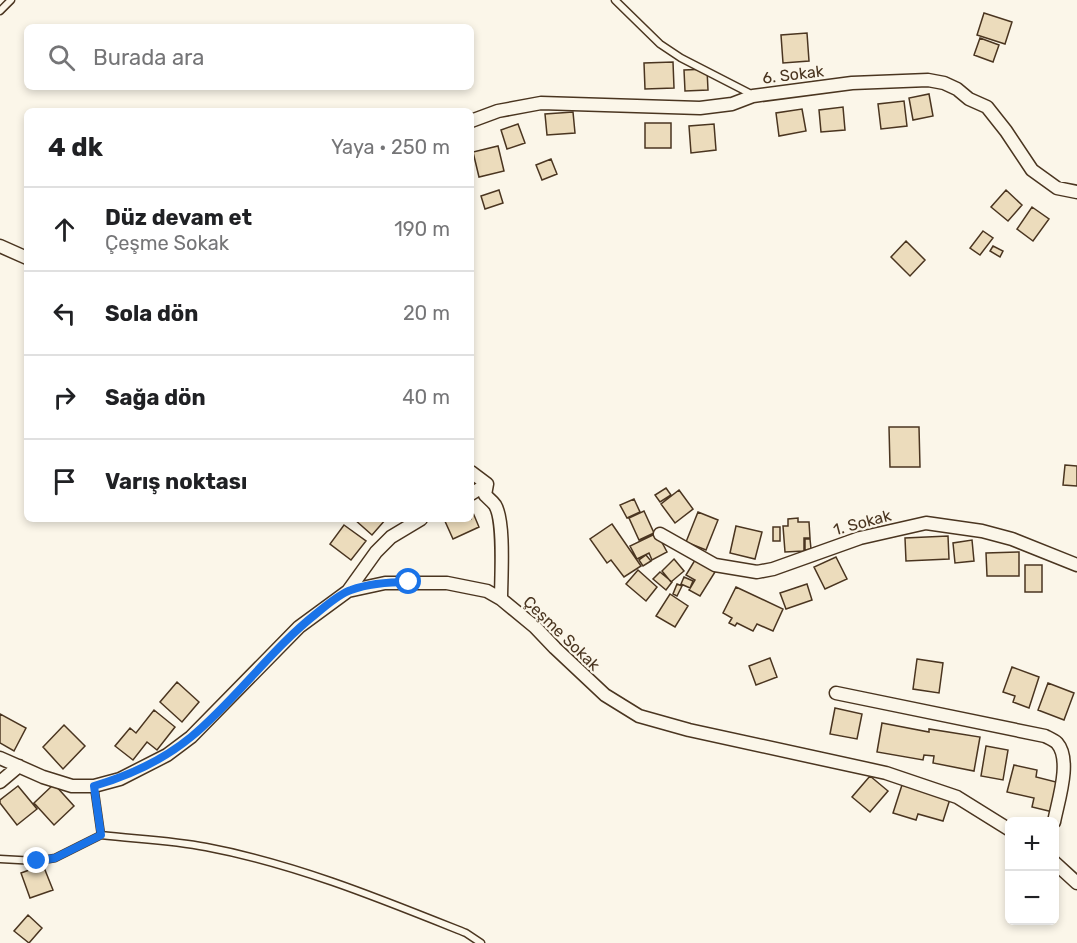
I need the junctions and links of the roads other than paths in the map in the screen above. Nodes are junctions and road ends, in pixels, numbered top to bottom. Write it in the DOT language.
graph roads {
  1 [pos="11,0"];
  2 [pos="615,0"];
  3 [pos="0,11"];
  4 [pos="753,96"];
  5 [pos="474,120"];
  6 [pos="1077,192"];
  7 [pos="0,246"];
  8 [pos="24,257"];
  9 [pos="474,474"];
  10 [pos="487,484"];
  11 [pos="474,492"];
  12 [pos="416,522"];
  13 [pos="660,534"];
  14 [pos="1077,565"];
  15 [pos="348,591"];
  16 [pos="501,599"];
  17 [pos="836,693"];
  18 [pos="0,758"];
  19 [pos="19,766"];
  20 [pos="0,782"];
  21 [pos="94,786"];
  22 [pos="1055,817"];
  23 [pos="1005,827"];
  24 [pos="101,835"];
  25 [pos="0,859"];
  26 [pos="1059,867"];
  27 [pos="1077,883"];
  28 [pos="481,943"];
  1 -- 3 [label="lane"];
  2 -- 4 [label="lane"];
  4 -- 5 [label="street, 6. Sokak"];
  4 -- 6 [label="street, 6. Sokak"];
  7 -- 8 [label="street"];
  9 -- 10 [label="street"];
  10 -- 11 [label="street"];
  10 -- 16 [label="street"];
  12 -- 15 [label="street"];
  13 -- 14 [label="street, 1. Sokak"];
  15 -- 16 [label="street, Çeşme Sokak"];
  15 -- 21 [label="street, Çeşme Sokak"];
  16 -- 23 [label="street, Çeşme Sokak"];
  17 -- 22 [label="street"];
  18 -- 19 [label="street, Çeşme Sokak"];
  19 -- 20 [label="street"];
  19 -- 21 [label="street, Çeşme Sokak"];
  21 -- 24 [label="lane"];
  24 -- 25 [label="lane"];
  24 -- 28 [label="lane"];
  26 -- 27 [label="street"];
}
